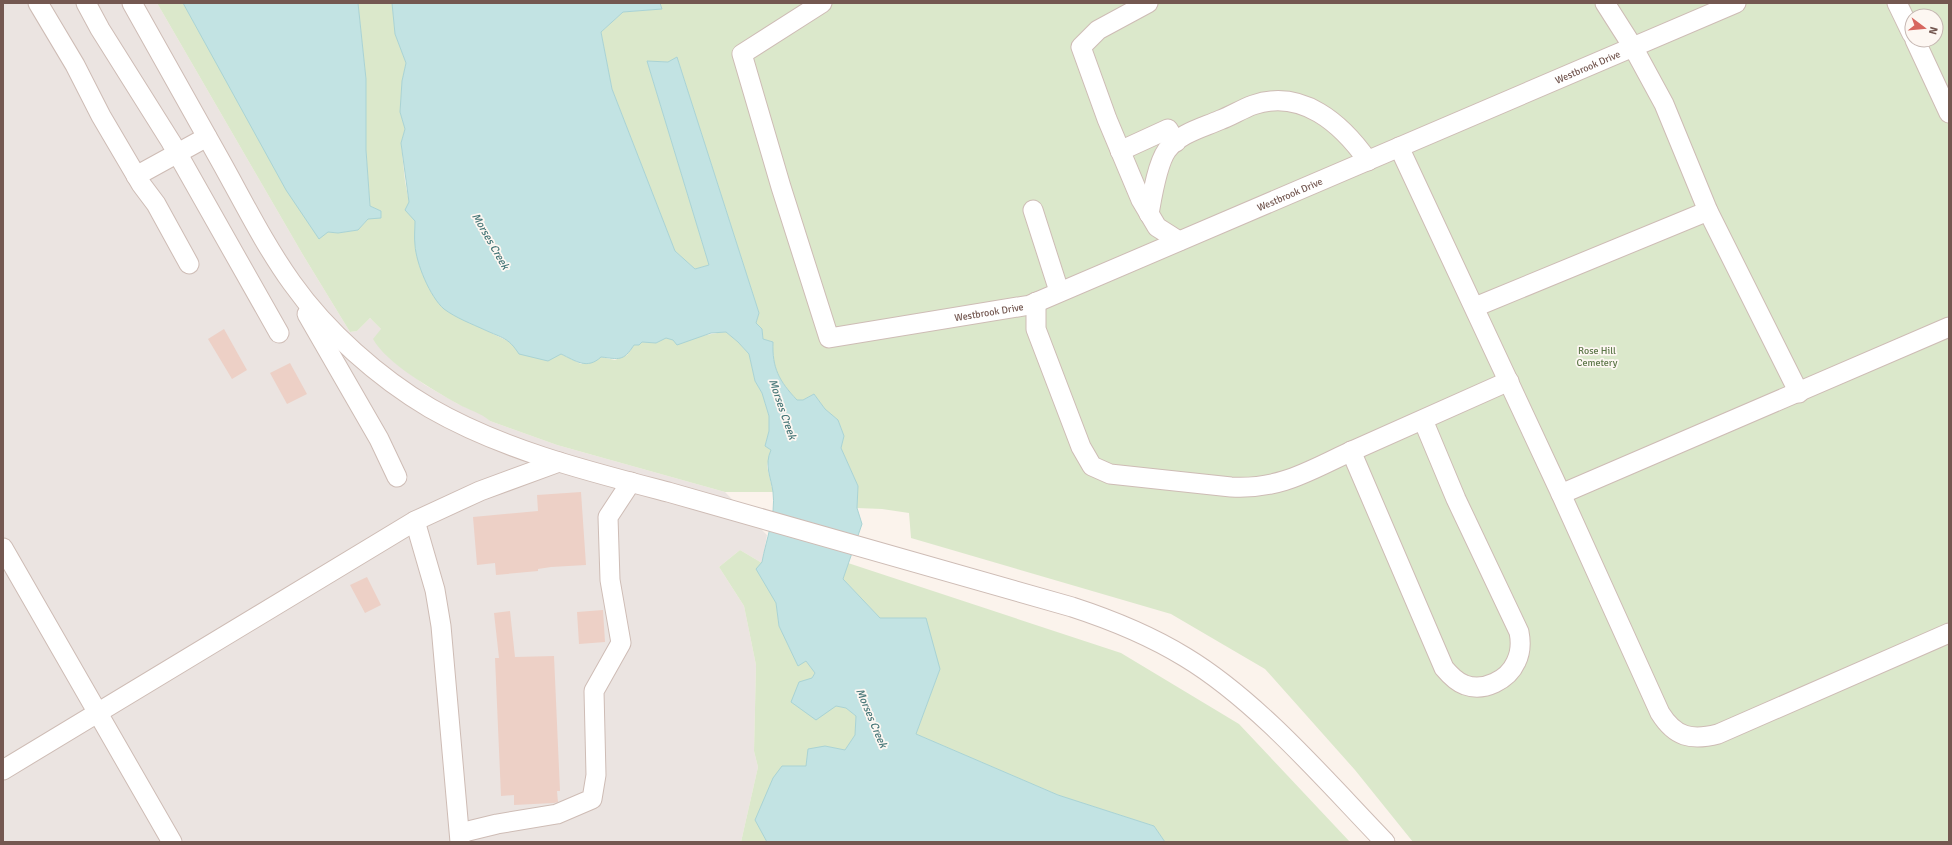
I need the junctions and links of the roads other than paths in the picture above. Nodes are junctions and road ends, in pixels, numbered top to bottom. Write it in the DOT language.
graph roads {
  1 [pos="38,3"];
  2 [pos="86,3"];
  3 [pos="132,3"];
  4 [pos="822,3"];
  5 [pos="1148,3"];
  6 [pos="1605,3"];
  7 [pos="1736,3"];
  8 [pos="1898,3"];
  9 [pos="1904,16"];
  10 [pos="1633,47"];
  11 [pos="1919,48"];
  12 [pos="1949,113"];
  13 [pos="207,137"];
  14 [pos="1176,142"];
  15 [pos="1399,147"];
  16 [pos="1120,151"];
  17 [pos="178,154"];
  18 [pos="1368,161"];
  19 [pos="136,176"];
  20 [pos="1033,210"];
  21 [pos="1708,211"];
  22 [pos="1149,214"];
  23 [pos="1179,241"];
  24 [pos="267,244"];
  25 [pos="188,264"];
  26 [pos="1059,291"];
  27 [pos="1036,302"];
  28 [pos="1475,307"];
  29 [pos="1949,327"];
  30 [pos="279,333"];
  31 [pos="1509,381"];
  32 [pos="1799,393"];
  33 [pos="1423,420"];
  34 [pos="1350,451"];
  35 [pos="559,462"];
  36 [pos="397,477"];
  37 [pos="631,482"];
  38 [pos="1561,494"];
  39 [pos="416,521"];
  40 [pos="3,548"];
  41 [pos="1949,633"];
  42 [pos="98,714"];
  43 [pos="3,770"];
  44 [pos="460,838"];
  45 [pos="172,842"];
  46 [pos="1385,842"];
  1 -- 19 [label="lane"];
  2 -- 17 [label="lane"];
  3 -- 13 [label="lane"];
  4 -- 27 [label="lane, Westbrook Drive"];
  5 -- 16 [label="lane"];
  6 -- 10 [label="lane"];
  7 -- 10 [label="lane, Westbrook Drive"];
  8 -- 9 [label="lane"];
  10 -- 15 [label="lane, Westbrook Drive"];
  10 -- 21 [label="lane"];
  11 -- 12 [label="lane"];
  13 -- 17 [label="lane"];
  13 -- 24 [label="lane"];
  14 -- 16 [label="lane"];
  14 -- 18 [label="lane"];
  14 -- 22 [label="lane"];
  15 -- 18 [label="lane, Westbrook Drive"];
  15 -- 28 [label="lane"];
  16 -- 22 [label="lane"];
  17 -- 19 [label="lane"];
  17 -- 30 [label="lane"];
  18 -- 23 [label="lane, Westbrook Drive"];
  19 -- 25 [label="lane"];
  20 -- 26 [label="lane"];
  21 -- 28 [label="lane"];
  21 -- 32 [label="lane"];
  22 -- 23 [label="lane"];
  23 -- 26 [label="lane, Westbrook Drive"];
  24 -- 35 [label="lane"];
  24 -- 36 [label="lane"];
  26 -- 27 [label="lane, Westbrook Drive"];
  27 -- 34 [label="lane"];
  28 -- 31 [label="lane"];
  29 -- 32 [label="lane"];
  31 -- 33 [label="lane"];
  31 -- 38 [label="lane"];
  32 -- 38 [label="lane"];
  33 -- 34 [label="lane"];
  33 -- 34 [label="lane"];
  35 -- 37 [label="lane"];
  35 -- 39 [label="lane"];
  37 -- 44 [label="lane"];
  37 -- 46 [label="lane"];
  38 -- 41 [label="lane"];
  39 -- 42 [label="lane"];
  39 -- 44 [label="lane"];
  40 -- 42 [label="lane"];
  42 -- 43 [label="lane"];
  42 -- 45 [label="lane"];
}
